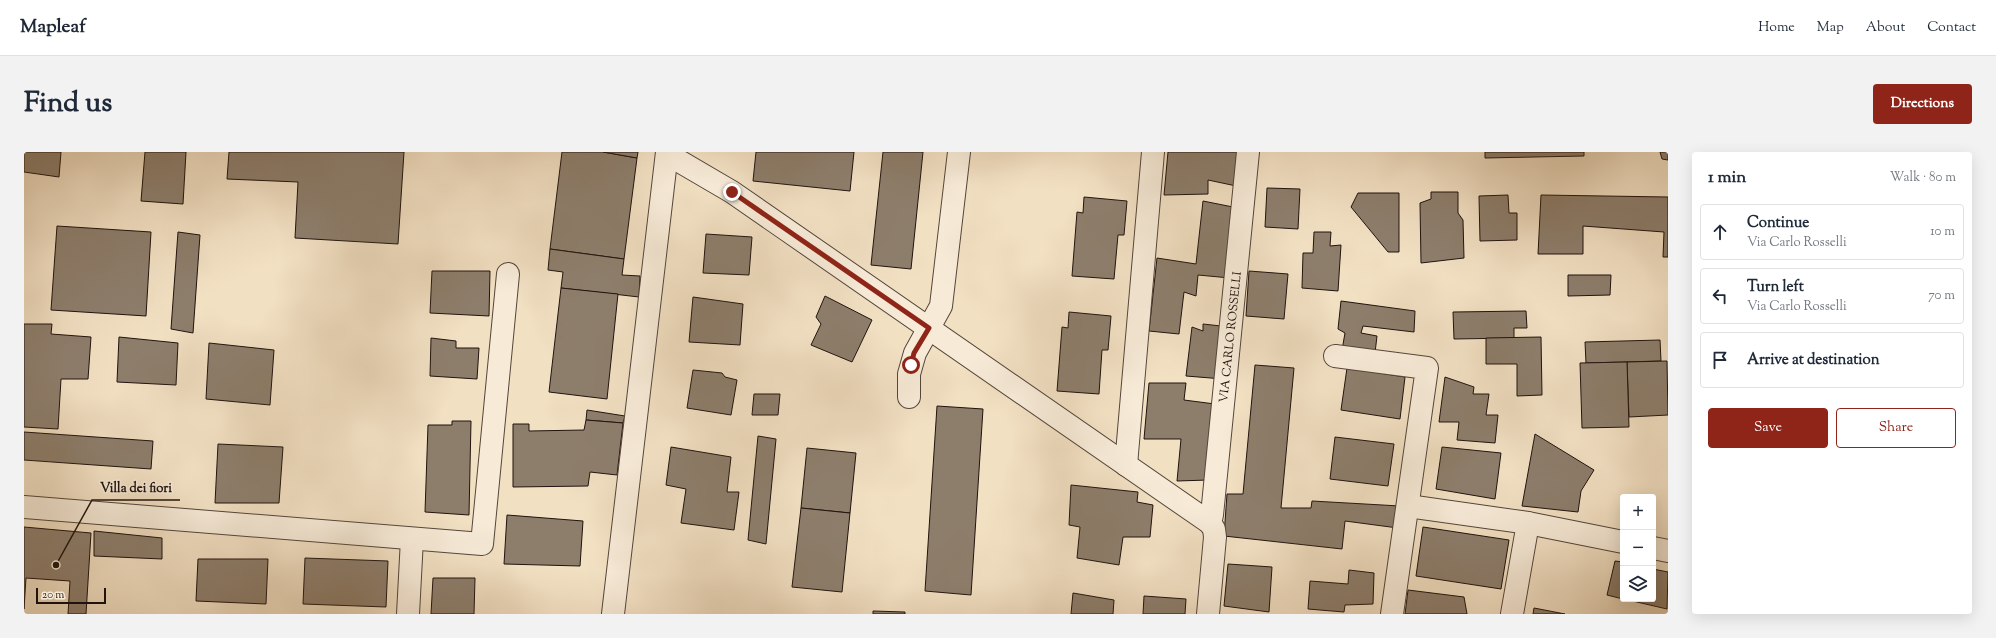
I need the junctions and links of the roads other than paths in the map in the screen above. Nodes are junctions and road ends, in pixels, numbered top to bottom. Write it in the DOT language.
graph roads {
  1 [pos="959,152"];
  2 [pos="1153,152"];
  3 [pos="1248,152"];
  4 [pos="667,153"];
  5 [pos="508,274"];
  6 [pos="929,328"];
  7 [pos="1335,356"];
  8 [pos="909,397"];
  9 [pos="1126,465"];
  10 [pos="1408,506"];
  11 [pos="24,507"];
  12 [pos="1210,523"];
  13 [pos="1528,523"];
  14 [pos="412,539"];
  15 [pos="1620,541"];
  16 [pos="1656,549"];
  17 [pos="1668,551"];
  18 [pos="408,614"];
  19 [pos="613,614"];
  20 [pos="1208,614"];
  21 [pos="1392,614"];
  22 [pos="1512,614"];
  1 -- 6 [label="street"];
  2 -- 9 [label="street"];
  3 -- 12 [label="street, VIA CARLO ROSSELLI"];
  4 -- 6 [label="street"];
  4 -- 19 [label="street"];
  5 -- 14 [label="street"];
  6 -- 8 [label="street"];
  6 -- 9 [label="street"];
  7 -- 10 [label="street"];
  9 -- 12 [label="street"];
  10 -- 13 [label="street"];
  10 -- 21 [label="street"];
  11 -- 14 [label="street"];
  12 -- 20 [label="street, VIA CARLO ROSSELLI"];
  13 -- 15 [label="street"];
  13 -- 22 [label="street"];
  14 -- 18 [label="street"];
  16 -- 17 [label="street"];
}
